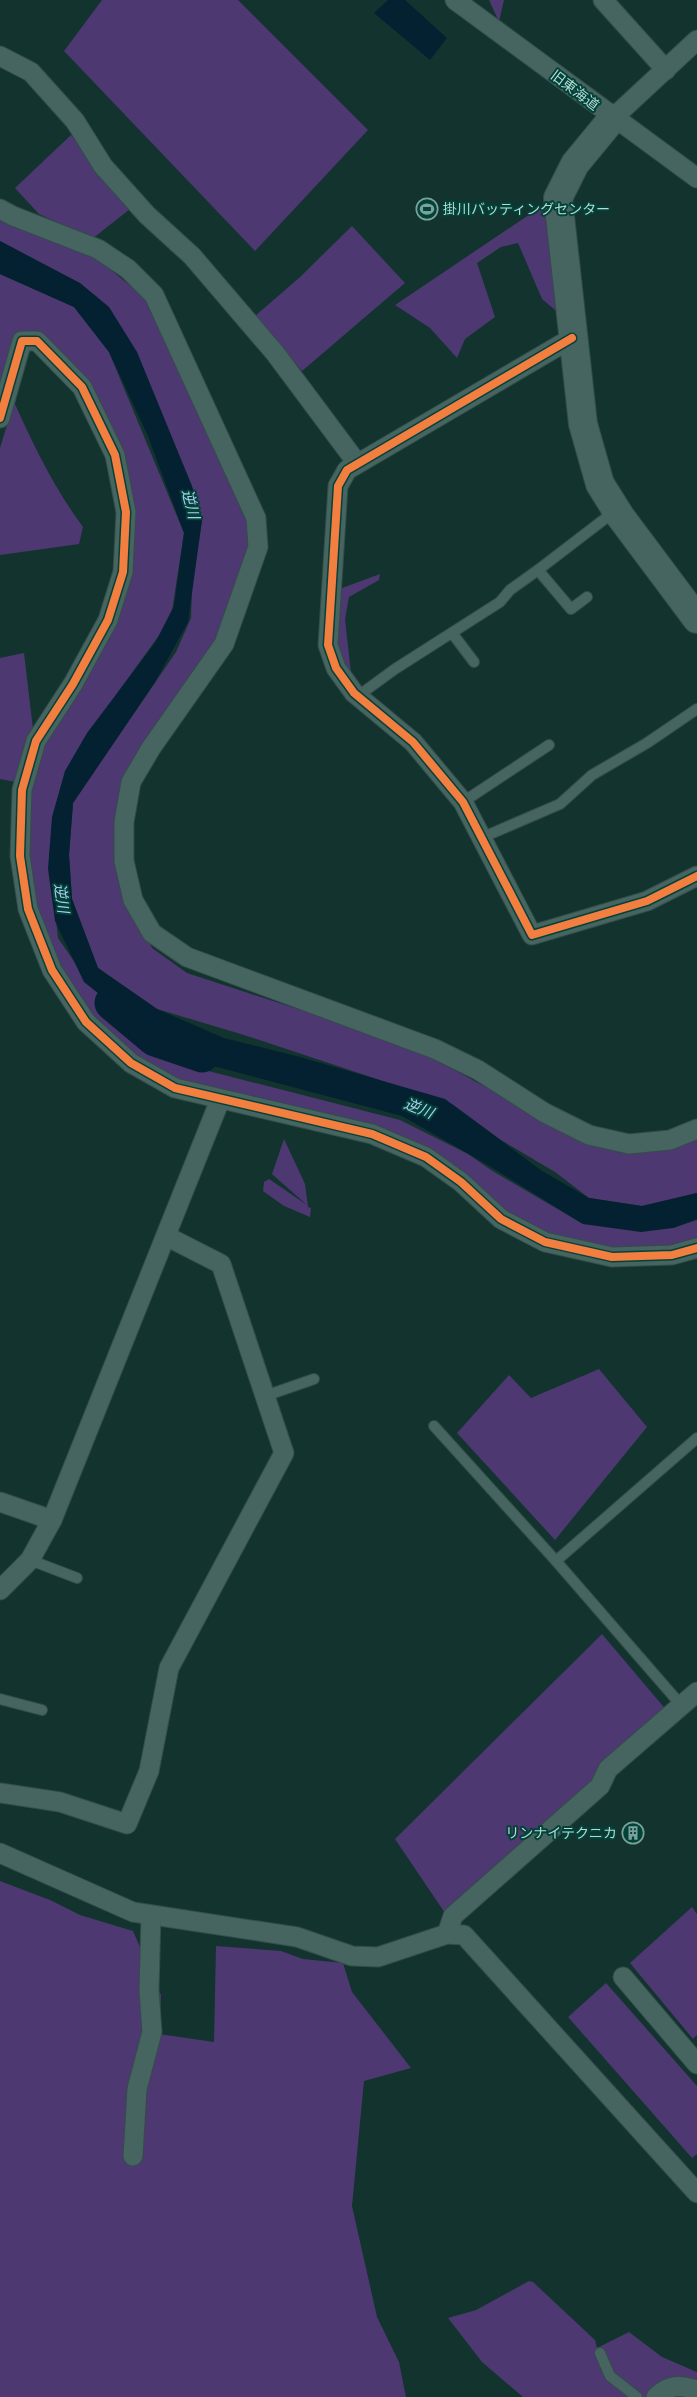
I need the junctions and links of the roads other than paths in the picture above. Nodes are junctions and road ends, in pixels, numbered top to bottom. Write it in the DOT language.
graph roads {
  1 [pos="455,0"];
  2 [pos="609,2"];
  3 [pos="697,40"];
  4 [pos="0,56"];
  5 [pos="666,70"];
  6 [pos="614,118"];
  7 [pos="697,178"];
  8 [pos="0,208"];
  9 [pos="572,338"];
  10 [pos="0,418"];
  11 [pos="357,463"];
  12 [pos="616,510"];
  13 [pos="538,570"];
  14 [pos="587,598"];
  15 [pos="697,619"];
  16 [pos="452,633"];
  17 [pos="474,662"];
  18 [pos="358,696"];
  19 [pos="697,709"];
  20 [pos="549,745"];
  21 [pos="463,802"];
  22 [pos="481,838"];
  23 [pos="697,876"];
  24 [pos="220,1100"];
  25 [pos="697,1129"];
  26 [pos="166,1236"];
  27 [pos="697,1248"];
  28 [pos="314,1379"];
  29 [pos="265,1396"];
  30 [pos="434,1426"];
  31 [pos="697,1438"];
  32 [pos="0,1502"];
  33 [pos="52,1520"];
  34 [pos="30,1560"];
  35 [pos="556,1560"];
  36 [pos="77,1578"];
  37 [pos="0,1590"];
  38 [pos="697,1692"];
  39 [pos="0,1699"];
  40 [pos="681,1705"];
  41 [pos="42,1710"];
  42 [pos="0,1793"];
  43 [pos="0,1853"];
  44 [pos="150,1915"];
  45 [pos="447,1934"];
  46 [pos="623,1977"];
  47 [pos="697,2064"];
  48 [pos="133,2156"];
  49 [pos="693,2182"];
  50 [pos="600,2353"];
  51 [pos="697,2390"];
  52 [pos="638,2397"];
  53 [pos="656,2397"];
  1 -- 6 [label="street, 旧東海道"];
  2 -- 5 [label="street"];
  3 -- 5 [label="street"];
  4 -- 11 [label="street"];
  5 -- 6 [label="street"];
  6 -- 7 [label="street, 旧東海道"];
  6 -- 9 [label="street"];
  8 -- 25 [label="street"];
  9 -- 11 [label="street"];
  9 -- 12 [label="street"];
  10 -- 24 [label="street"];
  11 -- 18 [label="street"];
  12 -- 13 [label="lane"];
  12 -- 15 [label="street"];
  13 -- 14 [label="lane"];
  13 -- 16 [label="lane"];
  16 -- 17 [label="lane"];
  16 -- 18 [label="lane"];
  18 -- 21 [label="street"];
  19 -- 22 [label="lane"];
  20 -- 21 [label="lane"];
  21 -- 22 [label="street"];
  22 -- 23 [label="street"];
  24 -- 26 [label="street"];
  24 -- 27 [label="street"];
  26 -- 29 [label="street"];
  26 -- 33 [label="street"];
  28 -- 29 [label="lane"];
  29 -- 42 [label="street"];
  30 -- 35 [label="lane"];
  31 -- 35 [label="lane"];
  32 -- 33 [label="street"];
  33 -- 34 [label="street"];
  34 -- 36 [label="lane"];
  34 -- 37 [label="street"];
  35 -- 40 [label="lane"];
  38 -- 40 [label="street"];
  39 -- 41 [label="lane"];
  40 -- 45 [label="street"];
  43 -- 44 [label="street"];
  44 -- 45 [label="street"];
  44 -- 48 [label="street"];
  45 -- 49 [label="street"];
  46 -- 47 [label="street"];
  50 -- 52 [label="lane"];
  51 -- 53 [label="street"];
}
